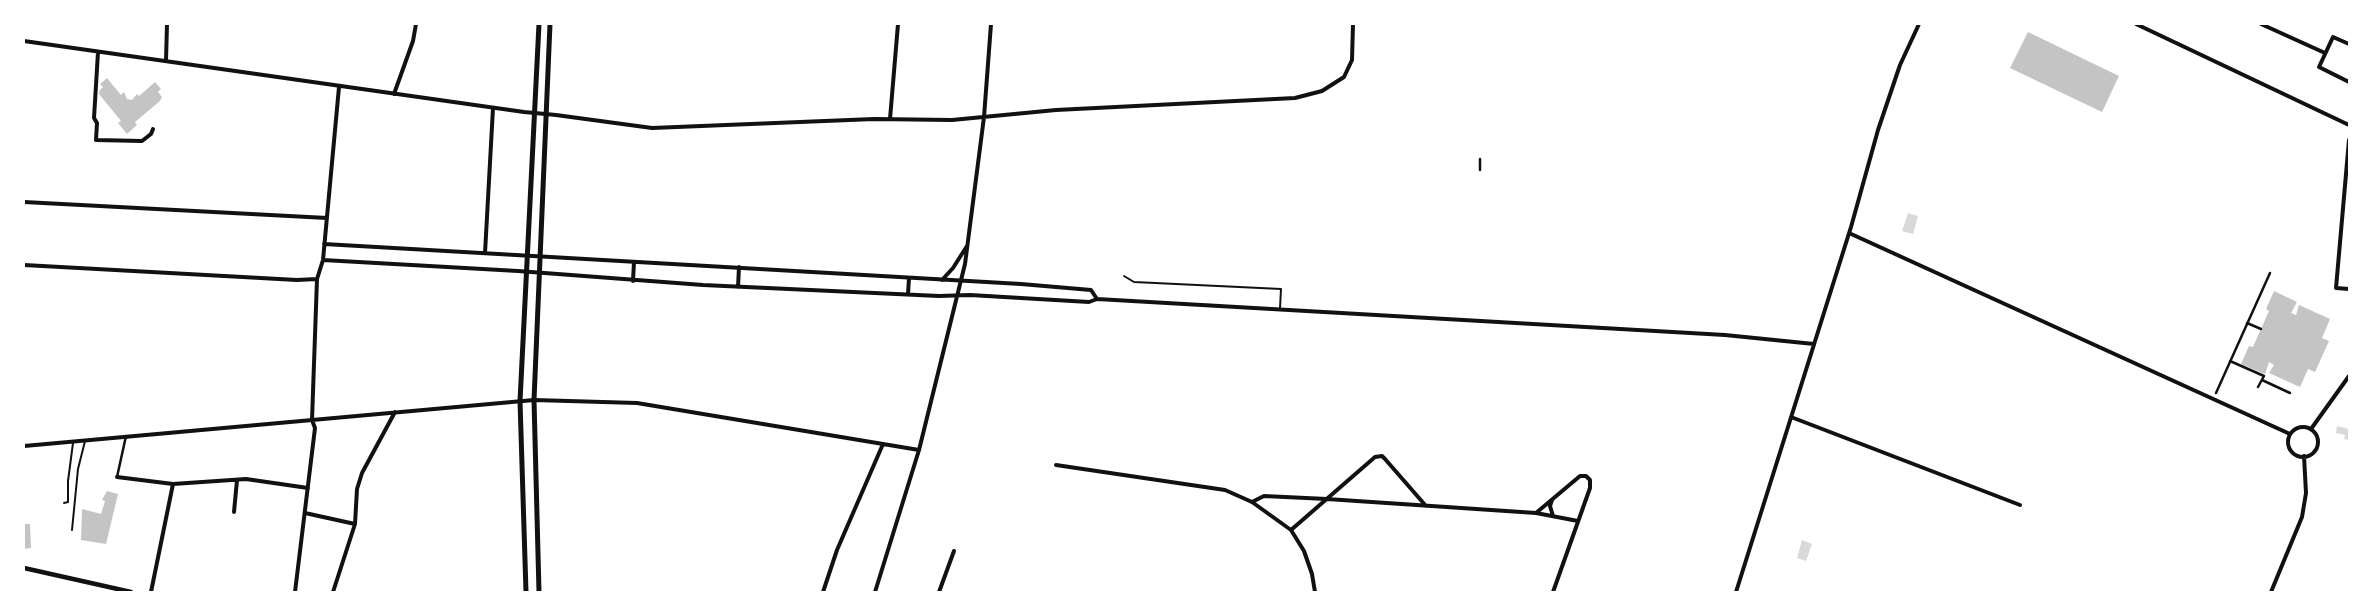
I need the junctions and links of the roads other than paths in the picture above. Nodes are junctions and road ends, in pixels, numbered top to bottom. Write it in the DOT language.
graph roads {
  1 [pos="167,24"];
  2 [pos="416,24"];
  3 [pos="539,24"];
  4 [pos="550,24"];
  5 [pos="898,24"];
  6 [pos="991,24"];
  7 [pos="1353,24"];
  8 [pos="1919,24"];
  9 [pos="2136,24"];
  10 [pos="2261,24"];
  11 [pos="24,41"];
  12 [pos="2349,44"];
  13 [pos="98,52"];
  14 [pos="2325,53"];
  15 [pos="166,61"];
  16 [pos="2349,82"];
  17 [pos="339,87"];
  18 [pos="394,94"];
  19 [pos="493,108"];
  20 [pos="535,113"];
  21 [pos="546,114"];
  22 [pos="984,117"];
  23 [pos="890,119"];
  24 [pos="2349,125"];
  25 [pos="153,129"];
  26 [pos="2349,141"];
  27 [pos="1480,159"];
  28 [pos="1480,170"];
  29 [pos="24,202"];
  30 [pos="327,218"];
  31 [pos="1849,233"];
  32 [pos="969,242"];
  33 [pos="324,244"];
  34 [pos="485,253"];
  35 [pos="528,255"];
  36 [pos="542,256"];
  37 [pos="323,260"];
  38 [pos="634,262"];
  39 [pos="24,265"];
  40 [pos="740,267"];
  41 [pos="526,272"];
  42 [pos="541,273"];
  43 [pos="2270,273"];
  44 [pos="1124,276"];
  45 [pos="909,278"];
  46 [pos="317,279"];
  47 [pos="942,280"];
  48 [pos="633,281"];
  49 [pos="961,281"];
  50 [pos="738,287"];
  51 [pos="2349,289"];
  52 [pos="908,294"];
  53 [pos="957,295"];
  54 [pos="1097,298"];
  55 [pos="1280,310"];
  56 [pos="2247,323"];
  57 [pos="2261,329"];
  58 [pos="1814,344"];
  59 [pos="2230,362"];
  60 [pos="2349,376"];
  61 [pos="2262,380"];
  62 [pos="2258,387"];
  63 [pos="2216,393"];
  64 [pos="2290,393"];
  65 [pos="534,400"];
  66 [pos="520,401"];
  67 [pos="395,412"];
  68 [pos="1791,417"];
  69 [pos="312,420"];
  70 [pos="2311,429"];
  71 [pos="2290,434"];
  72 [pos="126,436"];
  73 [pos="85,440"];
  74 [pos="74,441"];
  75 [pos="883,444"];
  76 [pos="24,446"];
  77 [pos="919,450"];
  78 [pos="2304,456"];
  79 [pos="1056,465"];
  80 [pos="117,477"];
  81 [pos="237,480"];
  82 [pos="173,484"];
  83 [pos="308,488"];
  84 [pos="1554,498"];
  85 [pos="1327,499"];
  86 [pos="1252,502"];
  87 [pos="64,503"];
  88 [pos="2020,505"];
  89 [pos="1426,506"];
  90 [pos="234,512"];
  91 [pos="305,513"];
  92 [pos="1536,513"];
  93 [pos="1553,516"];
  94 [pos="1578,520"];
  95 [pos="355,524"];
  96 [pos="72,530"];
  97 [pos="1291,530"];
  98 [pos="954,551"];
  99 [pos="24,568"];
  100 [pos="132,592"];
  101 [pos="151,592"];
  102 [pos="295,592"];
  103 [pos="333,592"];
  104 [pos="526,592"];
  105 [pos="539,592"];
  106 [pos="823,592"];
  107 [pos="875,592"];
  108 [pos="939,592"];
  109 [pos="1315,592"];
  110 [pos="1553,592"];
  111 [pos="1736,592"];
  112 [pos="2271,592"];
  1 -- 15 [label="street"];
  2 -- 18 [label="street"];
  3 -- 20 [label="main road"];
  4 -- 21 [label="main road"];
  5 -- 23 [label="street"];
  6 -- 22 [label="street"];
  7 -- 22 [label="street"];
  8 -- 31 [label="street"];
  9 -- 24 [label="street"];
  10 -- 14 [label="street"];
  11 -- 13 [label="street"];
  12 -- 14 [label="street"];
  13 -- 15 [label="street"];
  13 -- 25 [label="street"];
  14 -- 16 [label="street"];
  15 -- 17 [label="street"];
  17 -- 18 [label="street"];
  17 -- 30 [label="street"];
  18 -- 19 [label="street"];
  19 -- 20 [label="street"];
  19 -- 34 [label="street"];
  20 -- 21 [label="street"];
  20 -- 35 [label="main road"];
  21 -- 23 [label="street"];
  21 -- 36 [label="main road"];
  22 -- 23 [label="street"];
  22 -- 32 [label="street"];
  26 -- 51 [label="street"];
  27 -- 28 [label="street"];
  29 -- 30 [label="street"];
  30 -- 33 [label="street"];
  31 -- 58 [label="street"];
  31 -- 71 [label="street"];
  32 -- 47 [label="street"];
  32 -- 49 [label="street"];
  33 -- 34 [label="street"];
  33 -- 37 [label="street"];
  34 -- 35 [label="street"];
  35 -- 36 [label="street"];
  35 -- 41 [label="main road"];
  36 -- 38 [label="street"];
  36 -- 42 [label="main road"];
  37 -- 41 [label="street"];
  37 -- 46 [label="street"];
  38 -- 40 [label="street"];
  38 -- 48 [label="street"];
  39 -- 46 [label="street"];
  40 -- 45 [label="street"];
  40 -- 50 [label="street"];
  41 -- 42 [label="street"];
  41 -- 66 [label="main road"];
  42 -- 48 [label="street"];
  42 -- 65 [label="main road"];
  43 -- 56 [label="street"];
  44 -- 55 [label="lane"];
  45 -- 47 [label="street"];
  45 -- 52 [label="street"];
  46 -- 69 [label="street"];
  47 -- 49 [label="street"];
  48 -- 50 [label="street"];
  49 -- 53 [label="street"];
  49 -- 54 [label="street"];
  50 -- 52 [label="street"];
  52 -- 53 [label="street"];
  53 -- 54 [label="street"];
  53 -- 77 [label="street"];
  54 -- 55 [label="street"];
  55 -- 58 [label="street"];
  56 -- 57 [label="street"];
  56 -- 59 [label="street"];
  58 -- 68 [label="street"];
  59 -- 61 [label="street"];
  59 -- 63 [label="street"];
  60 -- 70 [label="street"];
  61 -- 62 [label="street"];
  61 -- 64 [label="street"];
  65 -- 66 [label="street"];
  65 -- 75 [label="street"];
  65 -- 105 [label="main road"];
  66 -- 67 [label="street"];
  66 -- 104 [label="main road"];
  67 -- 69 [label="street"];
  67 -- 95 [label="street"];
  68 -- 88 [label="street"];
  68 -- 111 [label="street"];
  69 -- 72 [label="street"];
  69 -- 83 [label="street"];
  70 -- 71 [label="street"];
  70 -- 78 [label="street"];
  71 -- 78 [label="street"];
  72 -- 73 [label="street"];
  72 -- 80 [label="street"];
  73 -- 74 [label="street"];
  73 -- 96 [label="lane"];
  74 -- 76 [label="street"];
  74 -- 87 [label="lane"];
  75 -- 77 [label="street"];
  75 -- 106 [label="street"];
  77 -- 107 [label="street"];
  78 -- 112 [label="street"];
  79 -- 86 [label="street"];
  80 -- 82 [label="street"];
  81 -- 82 [label="street"];
  81 -- 83 [label="street"];
  81 -- 90 [label="street"];
  82 -- 101 [label="street"];
  83 -- 91 [label="street"];
  84 -- 92 [label="street"];
  84 -- 93 [label="street"];
  84 -- 94 [label="street"];
  85 -- 86 [label="street"];
  85 -- 89 [label="street"];
  85 -- 89 [label="street"];
  85 -- 97 [label="street"];
  86 -- 97 [label="street"];
  89 -- 92 [label="street"];
  91 -- 95 [label="street"];
  91 -- 102 [label="street"];
  92 -- 93 [label="street"];
  93 -- 94 [label="street"];
  94 -- 110 [label="street"];
  95 -- 103 [label="street"];
  97 -- 109 [label="street"];
  98 -- 108 [label="street"];
  99 -- 100 [label="street"];
}
